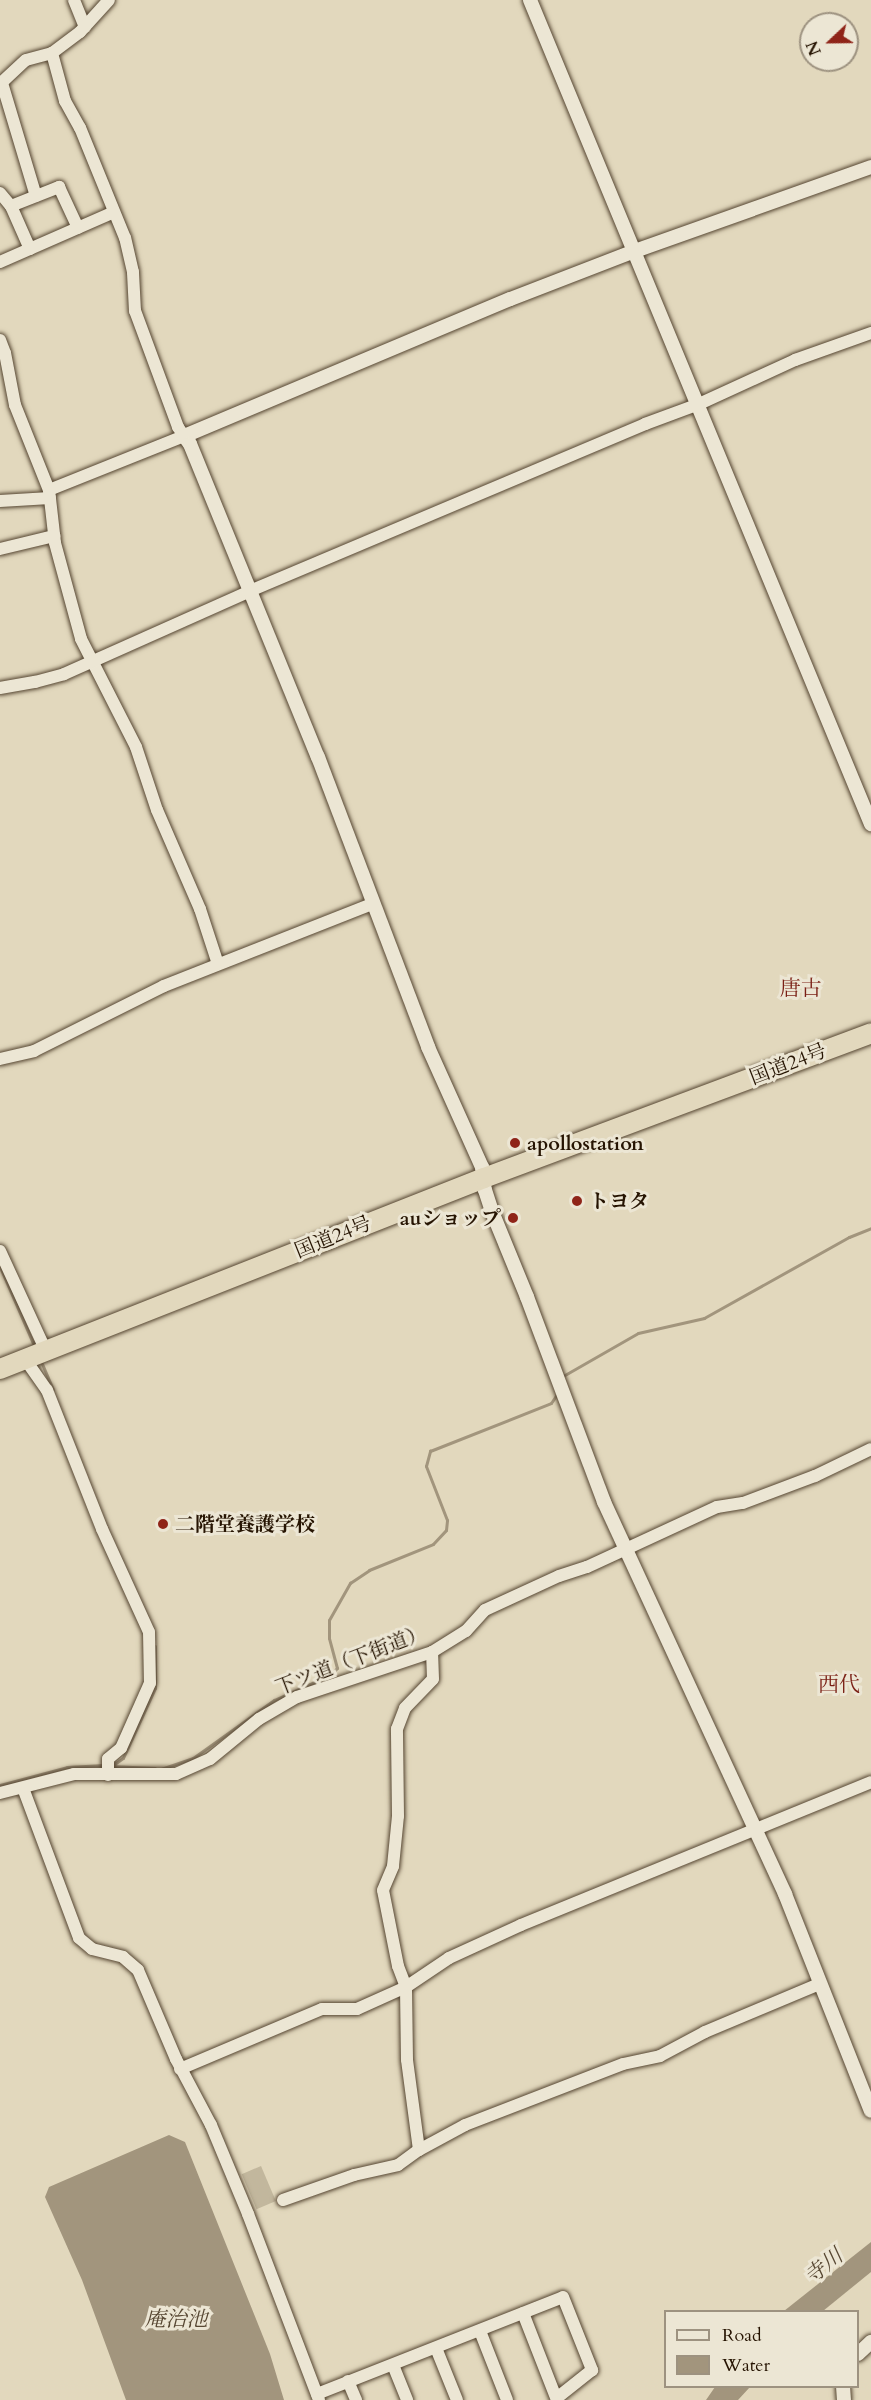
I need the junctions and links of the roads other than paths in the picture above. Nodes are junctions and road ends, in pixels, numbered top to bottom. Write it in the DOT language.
graph roads {
  1 [pos="74,0"];
  2 [pos="108,0"];
  3 [pos="530,0"];
  4 [pos="85,27"];
  5 [pos="52,53"];
  6 [pos="1,83"];
  7 [pos="871,167"];
  8 [pos="0,194"];
  9 [pos="36,196"];
  10 [pos="11,206"];
  11 [pos="114,212"];
  12 [pos="78,228"];
  13 [pos="30,249"];
  14 [pos="632,252"];
  15 [pos="0,262"];
  16 [pos="871,333"];
  17 [pos="0,340"];
  18 [pos="5,383"];
  19 [pos="699,404"];
  20 [pos="184,436"];
  21 [pos="49,494"];
  22 [pos="0,501"];
  23 [pos="54,536"];
  24 [pos="0,549"];
  25 [pos="250,591"];
  26 [pos="91,662"];
  27 [pos="0,688"];
  28 [pos="871,824"];
  29 [pos="372,904"];
  30 [pos="218,964"];
  31 [pos="871,1033"];
  32 [pos="0,1059"];
  33 [pos="484,1178"];
  34 [pos="0,1251"];
  35 [pos="46,1351"];
  36 [pos="25,1359"];
  37 [pos="0,1369"];
  38 [pos="871,1449"];
  39 [pos="624,1549"];
  40 [pos="432,1652"];
  41 [pos="108,1775"];
  42 [pos="871,1782"];
  43 [pos="23,1788"];
  44 [pos="0,1792"];
  45 [pos="755,1828"];
  46 [pos="819,1984"];
  47 [pos="406,1987"];
  48 [pos="180,2069"];
  49 [pos="871,2111"];
  50 [pos="419,2150"];
  51 [pos="283,2200"];
  52 [pos="523,2313"];
  53 [pos="480,2331"];
  54 [pos="871,2342"];
  55 [pos="436,2349"];
  56 [pos="859,2353"];
  57 [pos="393,2365"];
  58 [pos="348,2381"];
  59 [pos="318,2397"];
  60 [pos="557,2399"];
  61 [pos="356,2400"];
  62 [pos="407,2400"];
  63 [pos="457,2400"];
  64 [pos="507,2400"];
  1 -- 4 [label="street"];
  2 -- 4 [label="street"];
  3 -- 14 [label="street"];
  4 -- 5 [label="street"];
  5 -- 6 [label="street"];
  5 -- 11 [label="street"];
  6 -- 9 [label="street"];
  7 -- 14 [label="street"];
  8 -- 10 [label="street"];
  9 -- 10 [label="street"];
  9 -- 12 [label="street"];
  10 -- 13 [label="street"];
  11 -- 12 [label="street"];
  11 -- 20 [label="street"];
  12 -- 13 [label="street"];
  13 -- 15 [label="street"];
  14 -- 19 [label="street"];
  14 -- 20 [label="street"];
  16 -- 19 [label="street"];
  17 -- 18 [label="street"];
  18 -- 21 [label="street"];
  19 -- 25 [label="street"];
  19 -- 28 [label="street"];
  20 -- 21 [label="street"];
  20 -- 25 [label="street"];
  21 -- 22 [label="street"];
  21 -- 23 [label="street"];
  23 -- 24 [label="street"];
  23 -- 26 [label="street"];
  25 -- 26 [label="street"];
  25 -- 29 [label="street"];
  26 -- 27 [label="street"];
  26 -- 30 [label="street"];
  29 -- 30 [label="street"];
  29 -- 33 [label="street"];
  30 -- 32 [label="street"];
  31 -- 33 [label="highway, 国道24号"];
  33 -- 35 [label="highway, 国道24号"];
  33 -- 39 [label="street"];
  34 -- 35 [label="street"];
  35 -- 36 [label="highway, 国道24号"];
  36 -- 37 [label="highway, 国道24号"];
  36 -- 41 [label="street"];
  38 -- 39 [label="street, 下ツ道（下街道）"];
  39 -- 40 [label="street, 下ツ道（下街道）"];
  39 -- 45 [label="street"];
  40 -- 41 [label="street, 下ツ道（下街道）"];
  40 -- 47 [label="street"];
  41 -- 43 [label="street, 下ツ道（下街道）"];
  42 -- 45 [label="street"];
  43 -- 44 [label="street, 下ツ道（下街道）"];
  43 -- 48 [label="street"];
  45 -- 46 [label="street"];
  45 -- 47 [label="street"];
  46 -- 49 [label="street"];
  46 -- 50 [label="street"];
  47 -- 48 [label="street"];
  47 -- 50 [label="street"];
  48 -- 59 [label="street"];
  50 -- 51 [label="street"];
  52 -- 53 [label="street"];
  52 -- 60 [label="street"];
  52 -- 60 [label="street"];
  53 -- 55 [label="street"];
  53 -- 64 [label="street"];
  54 -- 56 [label="street"];
  55 -- 57 [label="street"];
  55 -- 63 [label="street"];
  57 -- 58 [label="street"];
  57 -- 62 [label="street"];
  58 -- 59 [label="street"];
  58 -- 61 [label="street"];
}
